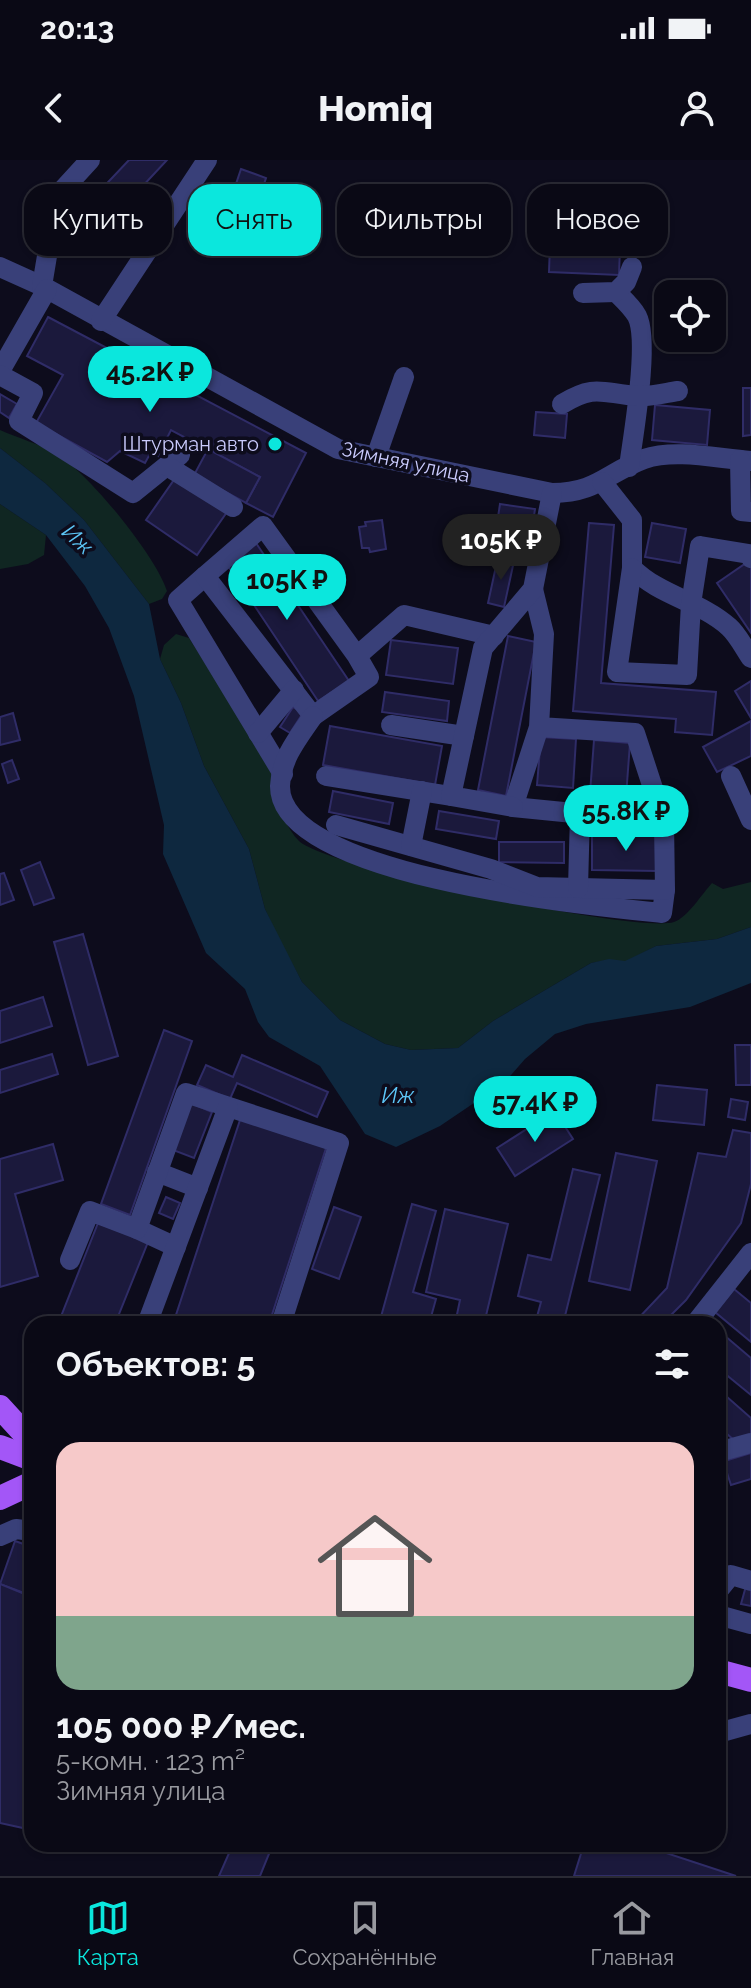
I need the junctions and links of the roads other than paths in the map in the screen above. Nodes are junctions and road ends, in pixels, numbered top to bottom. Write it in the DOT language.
graph roads {
  1 [pos="90,160"];
  2 [pos="207,160"];
  3 [pos="0,267"];
  4 [pos="632,267"];
  5 [pos="44,288"];
  6 [pos="616,292"];
  7 [pos="583,293"];
  8 [pos="101,321"];
  9 [pos="0,373"];
  10 [pos="404,377"];
  11 [pos="678,391"];
  12 [pos="638,396"];
  13 [pos="562,404"];
  14 [pos="376,457"];
  15 [pos="746,460"];
  16 [pos="629,467"];
  17 [pos="602,482"];
  18 [pos="552,493"];
  19 [pos="233,507"];
  20 [pos="751,512"];
  21 [pos="751,558"];
  22 [pos="632,568"];
  23 [pos="205,576"];
  24 [pos="533,589"];
  25 [pos="691,604"];
  26 [pos="494,636"];
  27 [pos="357,656"];
  28 [pos="751,658"];
  29 [pos="294,690"];
  30 [pos="313,716"];
  31 [pos="391,725"];
  32 [pos="539,727"];
  33 [pos="258,733"];
  34 [pos="464,736"];
  35 [pos="283,774"];
  36 [pos="326,776"];
  37 [pos="731,776"];
  38 [pos="422,791"];
  39 [pos="451,796"];
  40 [pos="513,807"];
  41 [pos="580,813"];
  42 [pos="751,820"];
  43 [pos="664,822"];
  44 [pos="336,825"];
  45 [pos="411,846"];
  46 [pos="578,888"];
  47 [pos="665,890"];
  48 [pos="228,1107"];
  49 [pos="157,1172"];
  50 [pos="198,1188"];
  51 [pos="137,1229"];
  52 [pos="176,1247"];
  53 [pos="751,1253"];
  54 [pos="70,1260"];
  55 [pos="150,1316"];
  56 [pos="284,1316"];
  57 [pos="701,1316"];
  58 [pos="0,1407"];
  59 [pos="24,1433"];
  60 [pos="751,1443"];
  61 [pos="0,1447"];
  62 [pos="726,1450"];
  63 [pos="24,1456"];
  64 [pos="24,1487"];
  65 [pos="0,1498"];
  66 [pos="24,1530"];
  67 [pos="0,1536"];
  68 [pos="726,1581"];
  69 [pos="751,1581"];
  70 [pos="726,1617"];
  71 [pos="751,1624"];
  72 [pos="726,1673"];
  73 [pos="751,1680"];
  74 [pos="751,1724"];
  75 [pos="726,1731"];
  1 -- 5 [label="street"];
  2 -- 8 [label="street"];
  3 -- 5 [label="street, Зимняя улица"];
  4 -- 6 [label="street"];
  5 -- 8 [label="street, Зимняя улица"];
  5 -- 9 [label="street"];
  6 -- 7 [label="street"];
  6 -- 12 [label="street"];
  8 -- 14 [label="street, Зимняя улица"];
  9 -- 19 [label="street"];
  10 -- 14 [label="street"];
  11 -- 12 [label="street"];
  12 -- 13 [label="street"];
  12 -- 16 [label="street"];
  14 -- 18 [label="street, Зимняя улица"];
  15 -- 16 [label="street, Зимняя улица"];
  15 -- 20 [label="street"];
  16 -- 17 [label="street, Зимняя улица"];
  17 -- 18 [label="street, Зимняя улица"];
  17 -- 22 [label="street"];
  18 -- 24 [label="street"];
  21 -- 25 [label="street"];
  22 -- 25 [label="street"];
  22 -- 25 [label="street"];
  23 -- 27 [label="street"];
  23 -- 29 [label="street"];
  23 -- 33 [label="street"];
  24 -- 26 [label="street"];
  24 -- 32 [label="street"];
  25 -- 28 [label="street"];
  26 -- 27 [label="street"];
  26 -- 34 [label="street"];
  27 -- 30 [label="street"];
  29 -- 30 [label="street"];
  29 -- 33 [label="street"];
  30 -- 35 [label="street"];
  31 -- 34 [label="street"];
  32 -- 40 [label="street"];
  32 -- 43 [label="street"];
  33 -- 35 [label="street"];
  34 -- 39 [label="street"];
  35 -- 47 [label="street"];
  36 -- 38 [label="street"];
  37 -- 42 [label="street"];
  38 -- 39 [label="street"];
  38 -- 45 [label="street"];
  39 -- 40 [label="street"];
  40 -- 41 [label="street"];
  41 -- 43 [label="street"];
  41 -- 46 [label="street"];
  43 -- 47 [label="street"];
  44 -- 45 [label="street"];
  45 -- 46 [label="street"];
  46 -- 47 [label="street"];
  48 -- 49 [label="street"];
  48 -- 50 [label="street"];
  48 -- 56 [label="street"];
  49 -- 50 [label="street"];
  49 -- 51 [label="street"];
  50 -- 52 [label="street"];
  51 -- 52 [label="street"];
  51 -- 54 [label="street"];
  52 -- 55 [label="street"];
  53 -- 57 [label="street"];
  58 -- 59 [label="main road"];
  60 -- 62 [label="street"];
  61 -- 63 [label="main road"];
  64 -- 65 [label="main road"];
  66 -- 67 [label="street"];
  68 -- 69 [label="street"];
  70 -- 71 [label="street"];
  72 -- 73 [label="main road"];
  74 -- 75 [label="street"];
}
